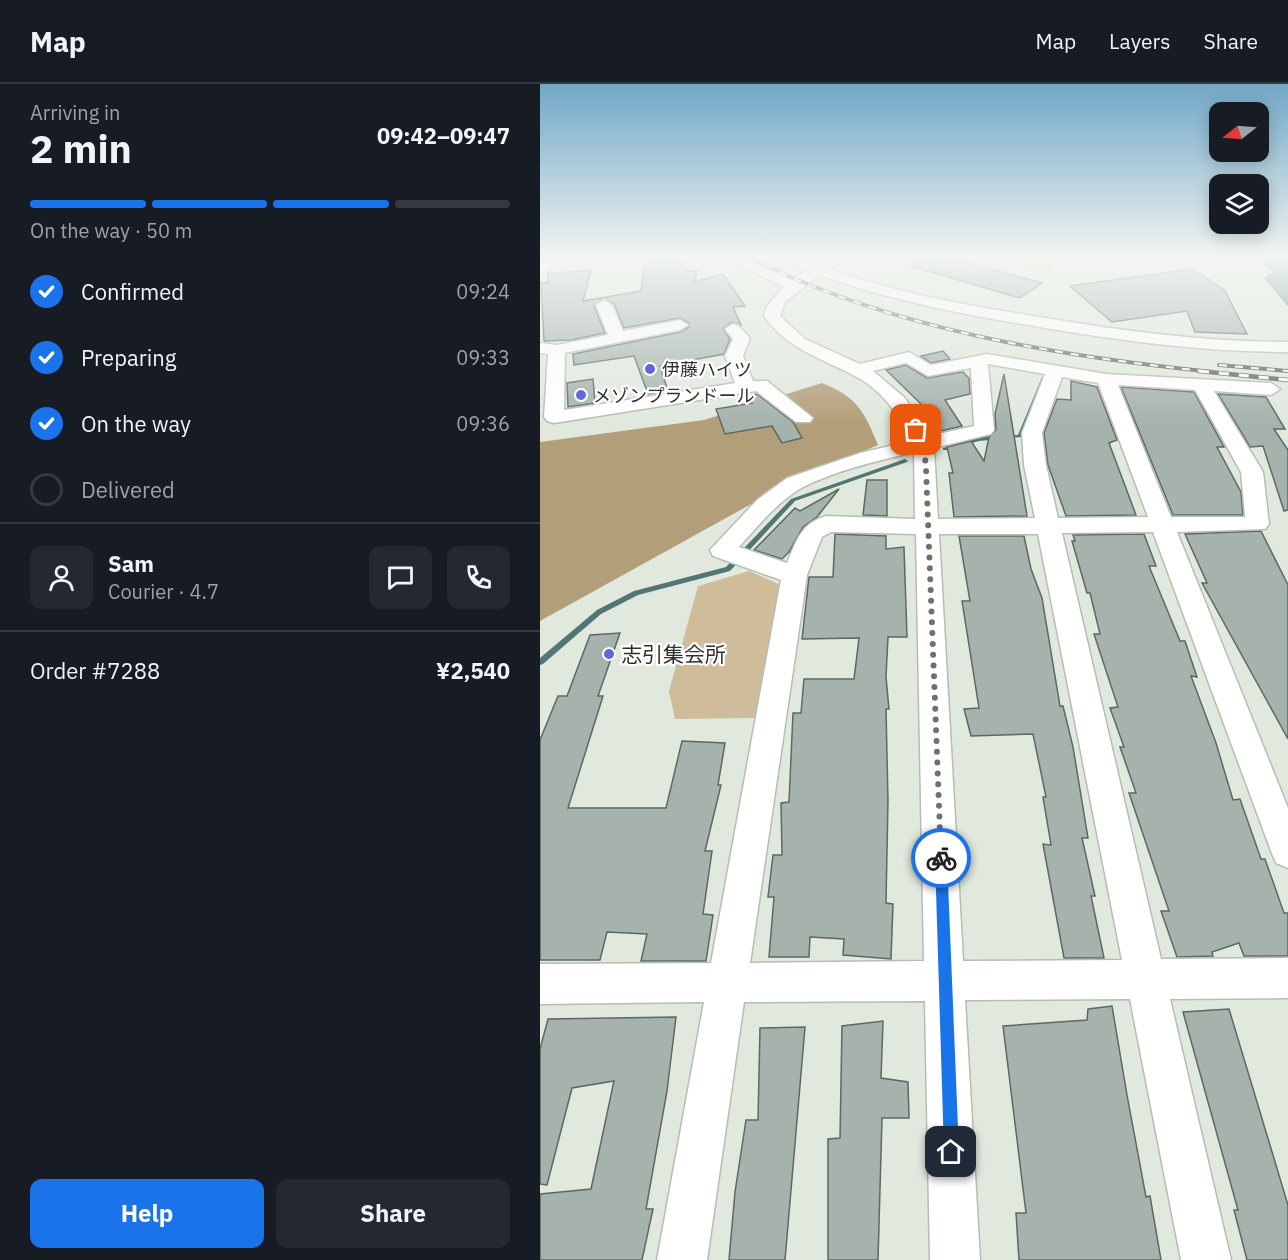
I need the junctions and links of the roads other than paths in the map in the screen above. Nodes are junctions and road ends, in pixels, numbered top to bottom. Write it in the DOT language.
graph roads {
  1 [pos="607,313"];
  2 [pos="772,313"];
  3 [pos="984,313"];
  4 [pos="680,325"];
  5 [pos="733,328"];
  6 [pos="618,338"];
  7 [pos="1285,348"];
  8 [pos="548,349"];
  9 [pos="979,360"];
  10 [pos="857,369"];
  11 [pos="1056,369"];
  12 [pos="1106,379"];
  13 [pos="1201,384"];
  14 [pos="747,387"];
  15 [pos="1271,388"];
  16 [pos="802,418"];
  17 [pos="924,446"];
  18 [pos="1161,525"];
  19 [pos="1049,526"];
  20 [pos="929,527"];
  21 [pos="794,575"];
  22 [pos="1288,851"];
  23 [pos="1143,978"];
  24 [pos="1288,978"];
  25 [pos="727,980"];
  26 [pos="946,980"];
  27 [pos="540,984"];
  28 [pos="682,1260"];
  29 [pos="955,1260"];
  30 [pos="1206,1260"];
  1 -- 6 [label="street"];
  2 -- 10 [label="street"];
  3 -- 7 [label="street"];
  4 -- 6 [label="street"];
  5 -- 14 [label="street"];
  6 -- 8 [label="street"];
  8 -- 14 [label="street"];
  9 -- 10 [label="street"];
  9 -- 11 [label="street"];
  9 -- 17 [label="street"];
  10 -- 17 [label="street"];
  11 -- 12 [label="street"];
  11 -- 19 [label="street"];
  12 -- 13 [label="street"];
  12 -- 18 [label="street"];
  13 -- 15 [label="street"];
  13 -- 18 [label="street"];
  14 -- 16 [label="street"];
  17 -- 20 [label="street"];
  17 -- 21 [label="street"];
  18 -- 19 [label="street"];
  18 -- 22 [label="street"];
  19 -- 20 [label="street"];
  19 -- 23 [label="street"];
  20 -- 21 [label="street"];
  20 -- 26 [label="street"];
  21 -- 25 [label="street"];
  23 -- 24 [label="street"];
  23 -- 26 [label="street"];
  23 -- 30 [label="street"];
  25 -- 26 [label="street"];
  25 -- 27 [label="street"];
  25 -- 28 [label="street"];
  26 -- 29 [label="street"];
}
